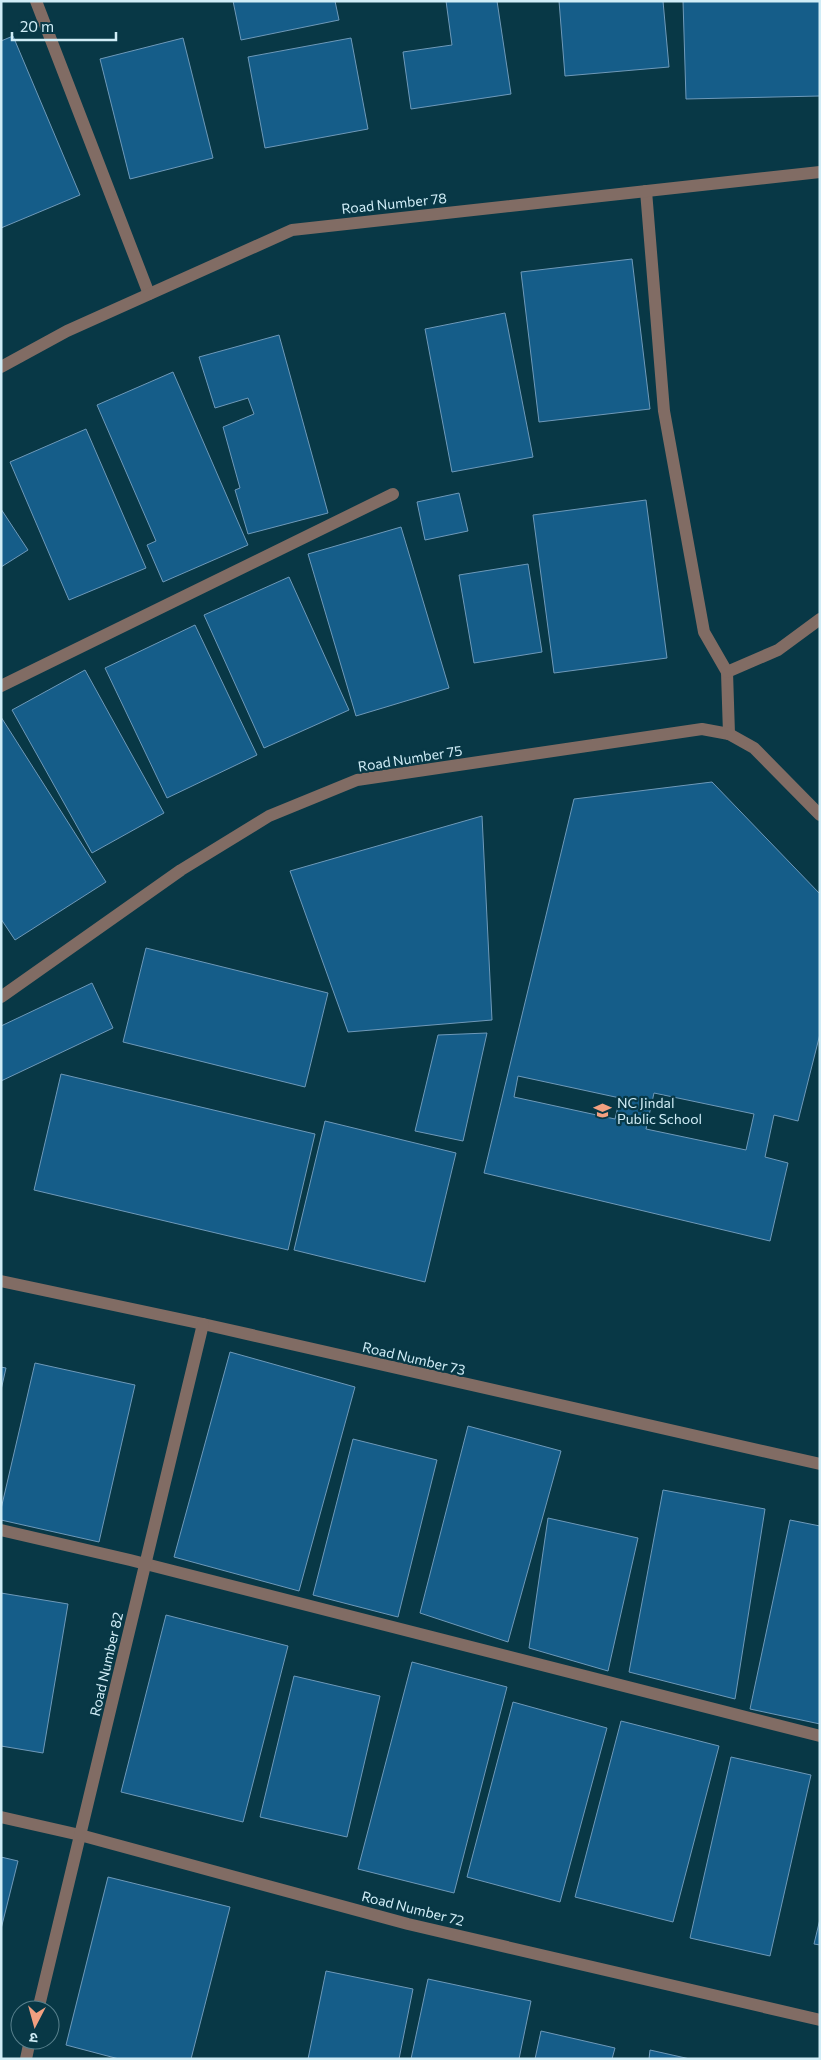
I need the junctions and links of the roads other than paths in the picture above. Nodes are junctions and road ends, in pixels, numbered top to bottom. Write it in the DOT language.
graph roads {
  1 [pos="36,1"];
  2 [pos="820,172"];
  3 [pos="646,191"];
  4 [pos="149,294"];
  5 [pos="1,367"];
  6 [pos="393,494"];
  7 [pos="820,619"];
  8 [pos="727,672"];
  9 [pos="1,686"];
  10 [pos="729,734"];
  11 [pos="820,815"];
  12 [pos="1,996"];
  13 [pos="1,1281"];
  14 [pos="203,1324"];
  15 [pos="820,1464"];
  16 [pos="1,1530"];
  17 [pos="145,1564"];
  18 [pos="820,1736"];
  19 [pos="1,1817"];
  20 [pos="80,1834"];
  21 [pos="40,2000"];
  22 [pos="820,2020"];
  1 -- 4 [label="street"];
  2 -- 3 [label="street, Road Number 78"];
  3 -- 4 [label="street, Road Number 78"];
  3 -- 8 [label="street"];
  4 -- 5 [label="street, Road Number 78"];
  6 -- 9 [label="street"];
  7 -- 8 [label="street"];
  8 -- 10 [label="street"];
  10 -- 11 [label="street, Road Number 75"];
  10 -- 12 [label="street, Road Number 75"];
  13 -- 14 [label="street, Road Number 73"];
  14 -- 15 [label="street, Road Number 73"];
  14 -- 17 [label="street, Road Number 82"];
  16 -- 17 [label="street"];
  17 -- 18 [label="street"];
  17 -- 20 [label="street, Road Number 82"];
  19 -- 20 [label="street, Road Number 72"];
  20 -- 21 [label="street, Road Number 82"];
  20 -- 22 [label="street, Road Number 72"];
}
